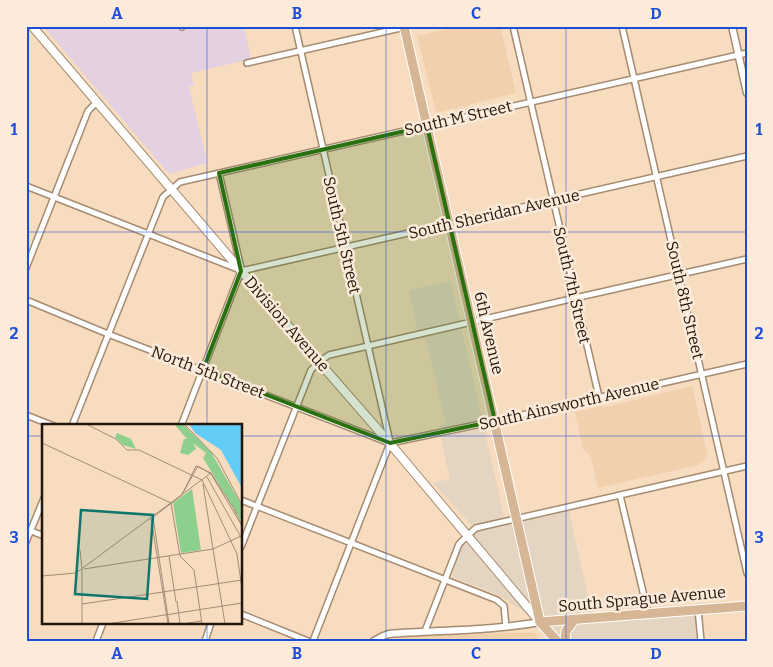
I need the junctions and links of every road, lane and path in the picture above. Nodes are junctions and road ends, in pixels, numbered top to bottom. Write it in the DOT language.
graph roads {
  1 [pos="32,26"];
  2 [pos="295,26"];
  3 [pos="513,26"];
  4 [pos="622,26"];
  5 [pos="732,26"];
  6 [pos="406,27"];
  7 [pos="301,51"];
  8 [pos="747,53"];
  9 [pos="738,55"];
  10 [pos="247,63"];
  11 [pos="634,78"];
  12 [pos="747,93"];
  13 [pos="97,102"];
  14 [pos="530,102"];
  15 [pos="426,126"];
  16 [pos="323,149"];
  17 [pos="747,156"];
  18 [pos="219,173"];
  19 [pos="657,177"];
  20 [pos="26,186"];
  21 [pos="171,189"];
  22 [pos="54,197"];
  23 [pos="553,200"];
  24 [pos="449,224"];
  25 [pos="148,234"];
  26 [pos="345,247"];
  27 [pos="747,260"];
  28 [pos="26,268"];
  29 [pos="241,271"];
  30 [pos="679,275"];
  31 [pos="575,298"];
  32 [pos="26,300"];
  33 [pos="471,322"];
  34 [pos="108,334"];
  35 [pos="368,346"];
  36 [pos="319,362"];
  37 [pos="747,364"];
  38 [pos="202,370"];
  39 [pos="702,374"];
  40 [pos="599,397"];
  41 [pos="296,407"];
  42 [pos="26,415"];
  43 [pos="494,421"];
  44 [pos="49,424"];
  45 [pos="73,424"];
  46 [pos="182,424"];
  47 [pos="390,443"];
  48 [pos="747,466"];
  49 [pos="724,472"];
  50 [pos="620,495"];
  51 [pos="242,500"];
  52 [pos="42,502"];
  53 [pos="257,506"];
  54 [pos="516,519"];
  55 [pos="28,530"];
  56 [pos="42,535"];
  57 [pos="468,535"];
  58 [pos="26,542"];
  59 [pos="351,543"];
  60 [pos="242,544"];
  61 [pos="747,573"];
  62 [pos="445,580"];
  63 [pos="747,606"];
  64 [pos="698,609"];
  65 [pos="648,613"];
  66 [pos="242,614"];
  67 [pos="574,620"];
  68 [pos="540,622"];
  69 [pos="103,624"];
  70 [pos="212,624"];
  71 [pos="506,627"];
  72 [pos="425,631"];
  73 [pos="391,637"];
  74 [pos="96,641"];
  75 [pos="204,641"];
  76 [pos="308,641"];
  77 [pos="313,641"];
  78 [pos="374,641"];
  79 [pos="557,641"];
  80 [pos="565,641"];
  81 [pos="701,641"];
  1 -- 13 [label="main road, Division Avenue"];
  2 -- 7 [label="street, South 5th Street"];
  3 -- 14 [label="street, South 7th Street"];
  4 -- 11 [label="street, South 8th Street"];
  5 -- 9 [label="street"];
  6 -- 7 [label="street"];
  6 -- 15 [label="main road, 6th Avenue"];
  7 -- 10 [label="street"];
  7 -- 16 [label="street, South 5th Street"];
  8 -- 9 [label="street, South M Street"];
  9 -- 11 [label="street, South M Street"];
  9 -- 12 [label="street"];
  11 -- 14 [label="street, South M Street"];
  11 -- 19 [label="street, South 8th Street"];
  13 -- 21 [label="main road, Division Avenue"];
  13 -- 22 [label="street"];
  14 -- 15 [label="street, South M Street"];
  14 -- 23 [label="street, South 7th Street"];
  15 -- 16 [label="street, South M Street"];
  15 -- 24 [label="main road, 6th Avenue"];
  16 -- 18 [label="street, South M Street"];
  16 -- 26 [label="street, South 5th Street"];
  17 -- 19 [label="street, South Sheridan Avenue"];
  18 -- 21 [label="street, South M Street"];
  18 -- 29 [label="street"];
  19 -- 23 [label="street, South Sheridan Avenue"];
  19 -- 30 [label="street, South 8th Street"];
  20 -- 22 [label="street"];
  21 -- 25 [label="street"];
  21 -- 29 [label="main road, Division Avenue"];
  22 -- 25 [label="street"];
  22 -- 28 [label="street"];
  23 -- 24 [label="street, South Sheridan Avenue"];
  23 -- 31 [label="street, South 7th Street"];
  24 -- 26 [label="street, South Sheridan Avenue"];
  24 -- 33 [label="main road, 6th Avenue"];
  25 -- 29 [label="street"];
  25 -- 34 [label="street"];
  26 -- 29 [label="street, South Sheridan Avenue"];
  26 -- 35 [label="street, South 5th Street"];
  27 -- 30 [label="street"];
  29 -- 36 [label="main road, Division Avenue"];
  29 -- 38 [label="street"];
  30 -- 31 [label="street"];
  30 -- 39 [label="street, South 8th Street"];
  31 -- 33 [label="street"];
  31 -- 40 [label="street, South 7th Street"];
  32 -- 34 [label="street, North 5th Street"];
  33 -- 35 [label="street"];
  33 -- 43 [label="main road, 6th Avenue"];
  34 -- 38 [label="street, North 5th Street"];
  34 -- 45 [label="street"];
  35 -- 36 [label="street"];
  35 -- 47 [label="street, South 5th Street"];
  36 -- 41 [label="street"];
  36 -- 47 [label="main road, Division Avenue"];
  37 -- 39 [label="street, South Ainsworth Avenue"];
  38 -- 41 [label="street, North 5th Street"];
  38 -- 46 [label="street"];
  39 -- 40 [label="street, South Ainsworth Avenue"];
  39 -- 49 [label="street, South 8th Street"];
  40 -- 43 [label="street, South Ainsworth Avenue"];
  41 -- 47 [label="street, North 5th Street"];
  41 -- 53 [label="street"];
  42 -- 44 [label="street"];
  43 -- 47 [label="street, South Ainsworth Avenue"];
  43 -- 54 [label="main road, 6th Avenue"];
  47 -- 57 [label="main road, Division Avenue"];
  47 -- 59 [label="street"];
  48 -- 49 [label="street"];
  49 -- 50 [label="street"];
  49 -- 61 [label="street, South 8th Street"];
  50 -- 54 [label="street"];
  50 -- 65 [label="street"];
  51 -- 53 [label="street"];
  52 -- 55 [label="street"];
  53 -- 59 [label="street"];
  53 -- 60 [label="street"];
  54 -- 57 [label="street"];
  54 -- 68 [label="main road, 6th Avenue"];
  55 -- 56 [label="street"];
  55 -- 58 [label="street"];
  57 -- 62 [label="street"];
  57 -- 68 [label="main road, Division Avenue"];
  59 -- 62 [label="street"];
  59 -- 77 [label="street"];
  62 -- 71 [label="street"];
  62 -- 72 [label="street"];
  63 -- 64 [label="main road, South Sprague Avenue"];
  64 -- 65 [label="main road, South Sprague Avenue"];
  64 -- 81 [label="street"];
  65 -- 67 [label="main road, South Sprague Avenue"];
  66 -- 76 [label="street"];
  67 -- 68 [label="main road, South Sprague Avenue"];
  67 -- 80 [label="main road"];
  68 -- 71 [label="street"];
  68 -- 79 [label="main road, 6th Avenue"];
  69 -- 74 [label="street"];
  70 -- 75 [label="street"];
  71 -- 72 [label="street"];
  72 -- 73 [label="street"];
  73 -- 78 [label="street"];
}
